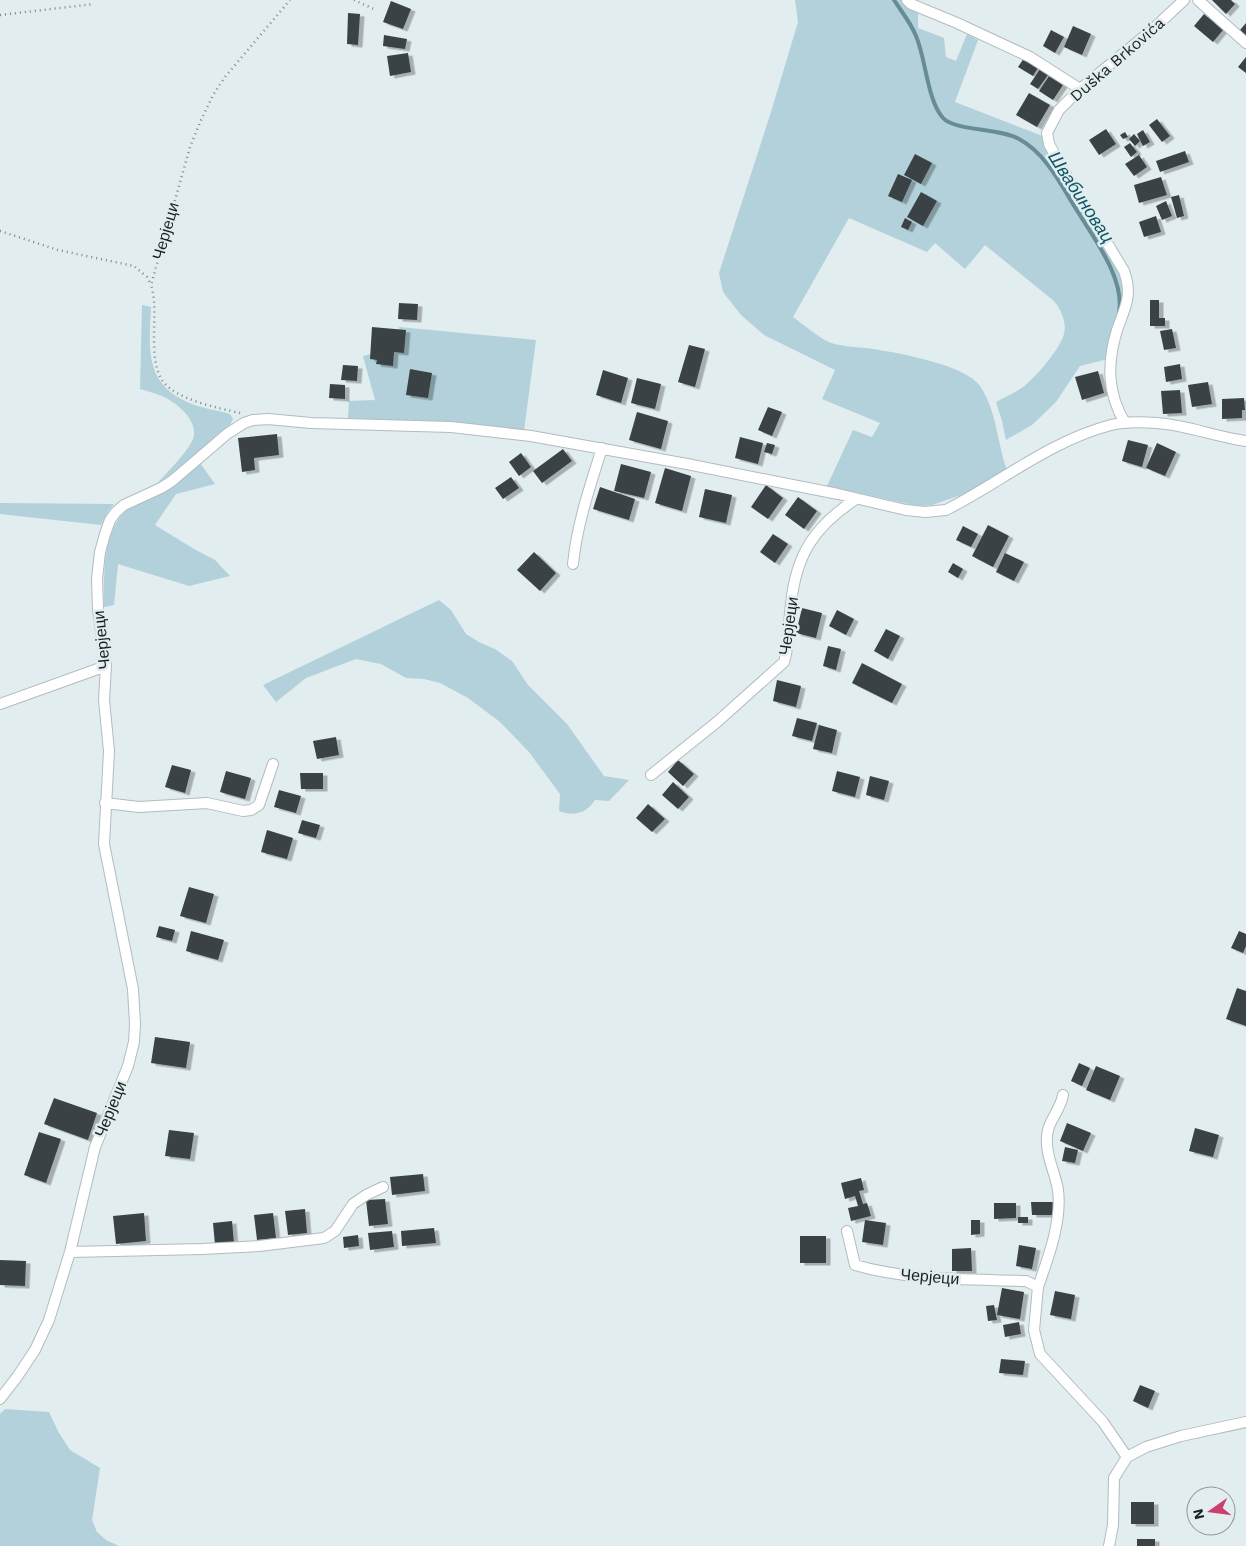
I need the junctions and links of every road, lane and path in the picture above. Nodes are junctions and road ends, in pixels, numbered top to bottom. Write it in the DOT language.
graph roads {
  1 [pos="290,0"];
  2 [pos="354,0"];
  3 [pos="906,0"];
  4 [pos="1184,0"];
  5 [pos="1198,0"];
  6 [pos="94,4"];
  7 [pos="376,10"];
  8 [pos="0,15"];
  9 [pos="1246,43"];
  10 [pos="1080,89"];
  11 [pos="0,231"];
  12 [pos="151,285"];
  13 [pos="243,413"];
  14 [pos="1125,423"];
  15 [pos="1246,441"];
  16 [pos="602,448"];
  17 [pos="856,499"];
  18 [pos="572,564"];
  19 [pos="106,666"];
  20 [pos="0,704"];
  21 [pos="273,764"];
  22 [pos="651,774"];
  23 [pos="105,803"];
  24 [pos="1063,1095"];
  25 [pos="383,1187"];
  26 [pos="847,1231"];
  27 [pos="70,1252"];
  28 [pos="1038,1287"];
  29 [pos="0,1399"];
  30 [pos="1246,1422"];
  31 [pos="1127,1457"];
  32 [pos="1109,1546"];
  1 -- 12 [label="path, Черјеци"];
  2 -- 7 [label="path"];
  3 -- 10 [label="street"];
  4 -- 10 [label="street, Duška Brkovića"];
  5 -- 9 [label="street"];
  6 -- 8 [label="path"];
  10 -- 14 [label="street, Duška Brkovića"];
  11 -- 12 [label="path"];
  12 -- 13 [label="path, Черјеци"];
  14 -- 15 [label="street, Черјеци"];
  14 -- 17 [label="street, Черјеци"];
  16 -- 17 [label="street, Черјеци"];
  16 -- 18 [label="street"];
  16 -- 19 [label="street, Черјеци"];
  17 -- 22 [label="street, Черјеци"];
  19 -- 20 [label="street"];
  19 -- 23 [label="street, Черјеци"];
  21 -- 23 [label="street"];
  23 -- 27 [label="street, Черјеци"];
  24 -- 28 [label="street"];
  25 -- 27 [label="street"];
  26 -- 28 [label="street, Черјеци"];
  27 -- 29 [label="street, Черјеци"];
  28 -- 31 [label="street"];
  30 -- 31 [label="street"];
  31 -- 32 [label="street"];
}
